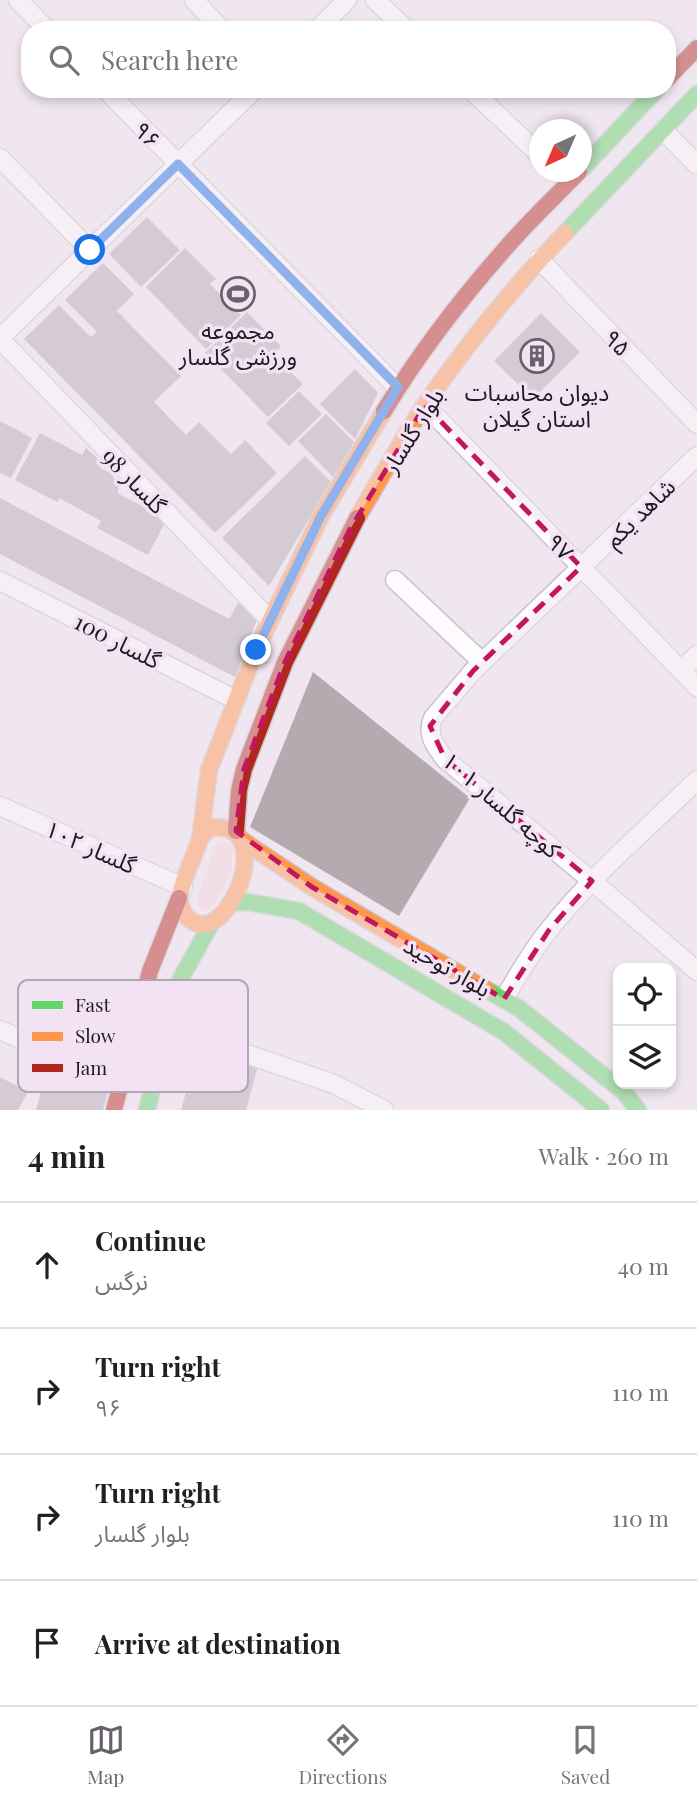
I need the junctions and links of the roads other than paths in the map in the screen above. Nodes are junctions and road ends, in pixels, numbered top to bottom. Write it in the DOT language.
graph roads {
  1 [pos="18,0"];
  2 [pos="194,0"];
  3 [pos="347,0"];
  4 [pos="375,0"];
  5 [pos="38,21"];
  6 [pos="214,21"];
  7 [pos="326,21"];
  8 [pos="397,21"];
  9 [pos="697,48"];
  10 [pos="676,70"];
  11 [pos="697,94"];
  12 [pos="114,98"];
  13 [pos="246,98"];
  14 [pos="480,98"];
  15 [pos="648,98"];
  16 [pos="663,130"];
  17 [pos="529,145"];
  18 [pos="592,157"];
  19 [pos="0,158"];
  20 [pos="178,164"];
  21 [pos="697,165"];
  22 [pos="569,182"];
  23 [pos="90,250"];
  24 [pos="539,259"];
  25 [pos="0,339"];
  26 [pos="398,387"];
  27 [pos="425,405"];
  28 [pos="697,424"];
  29 [pos="697,456"];
  30 [pos="581,567"];
  31 [pos="394,580"];
  32 [pos="0,581"];
  33 [pos="270,620"];
  34 [pos="697,655"];
  35 [pos="482,662"];
  36 [pos="681,670"];
  37 [pos="697,687"];
  38 [pos="236,700"];
  39 [pos="433,718"];
  40 [pos="697,780"];
  41 [pos="0,806"];
  42 [pos="239,836"];
  43 [pos="200,839"];
  44 [pos="593,881"];
  45 [pos="181,892"];
  46 [pos="230,903"];
  47 [pos="212,922"];
  48 [pos="697,971"];
  49 [pos="148,980"];
  50 [pos="180,980"];
  51 [pos="504,999"];
  52 [pos="491,1024"];
  53 [pos="0,1030"];
  54 [pos="18,1038"];
  55 [pos="248,1054"];
  56 [pos="118,1092"];
  57 [pos="152,1092"];
  58 [pos="114,1110"];
  59 [pos="147,1110"];
  60 [pos="384,1110"];
  61 [pos="601,1110"];
  62 [pos="638,1110"];
  1 -- 5 [label="street"];
  2 -- 6 [label="street"];
  3 -- 7 [label="street"];
  4 -- 8 [label="street"];
  9 -- 10 [label="main road"];
  11 -- 16 [label="main road, بلوار گلسار"];
  12 -- 20 [label="street, ۹۶"];
  13 -- 20 [label="street"];
  14 -- 17 [label="street"];
  15 -- 18 [label="main road, بلوار گلسار"];
  16 -- 21 [label="street"];
  16 -- 24 [label="main road, بلوار گلسار"];
  19 -- 23 [label="street"];
  20 -- 23 [label="street"];
  20 -- 26 [label="street, ۹۶"];
  22 -- 26 [label="main road, بلوار گلسار"];
  23 -- 25 [label="street"];
  24 -- 27 [label="main road, بلوار گلسار"];
  24 -- 28 [label="street, ۹۵"];
  25 -- 33 [label="street, گلسار 98"];
  26 -- 33 [label="main road, بلوار گلسار"];
  27 -- 30 [label="street, ۹۷"];
  27 -- 42 [label="main road, بلوار گلسار"];
  29 -- 30 [label="street, شاهد یکم"];
  30 -- 35 [label="street, شاهد یکم"];
  30 -- 36 [label="street, ۹۷"];
  31 -- 35 [label="street"];
  32 -- 38 [label="street, گلسار 100"];
  33 -- 38 [label="main road, بلوار گلسار"];
  34 -- 36 [label="street"];
  35 -- 39 [label="street, شاهد یکم"];
  36 -- 37 [label="street, ۹۷"];
  38 -- 43 [label="main road, بلوار گلسار"];
  39 -- 44 [label="street, کوچه گلسار ۱۰۱"];
  40 -- 44 [label="street"];
  41 -- 45 [label="street, گلسار ۱۰۲"];
  42 -- 43 [label="main road"];
  42 -- 46 [label="main road, بلوار گلسار"];
  42 -- 51 [label="main road, بلوار توحید"];
  43 -- 45 [label="main road, بلوار گلسار"];
  44 -- 48 [label="street, کوچه گلسار ۱۰۱"];
  44 -- 51 [label="street"];
  45 -- 47 [label="main road"];
  45 -- 49 [label="main road"];
  46 -- 47 [label="main road"];
  46 -- 52 [label="main road, بلوار توحید"];
  47 -- 50 [label="main road"];
  51 -- 52 [label="main road"];
  51 -- 62 [label="main road, بلوار توحید"];
  52 -- 61 [label="main road, بلوار توحید"];
  53 -- 54 [label="street"];
  55 -- 60 [label="street"];
  56 -- 58 [label="main road"];
  57 -- 59 [label="main road"];
}
